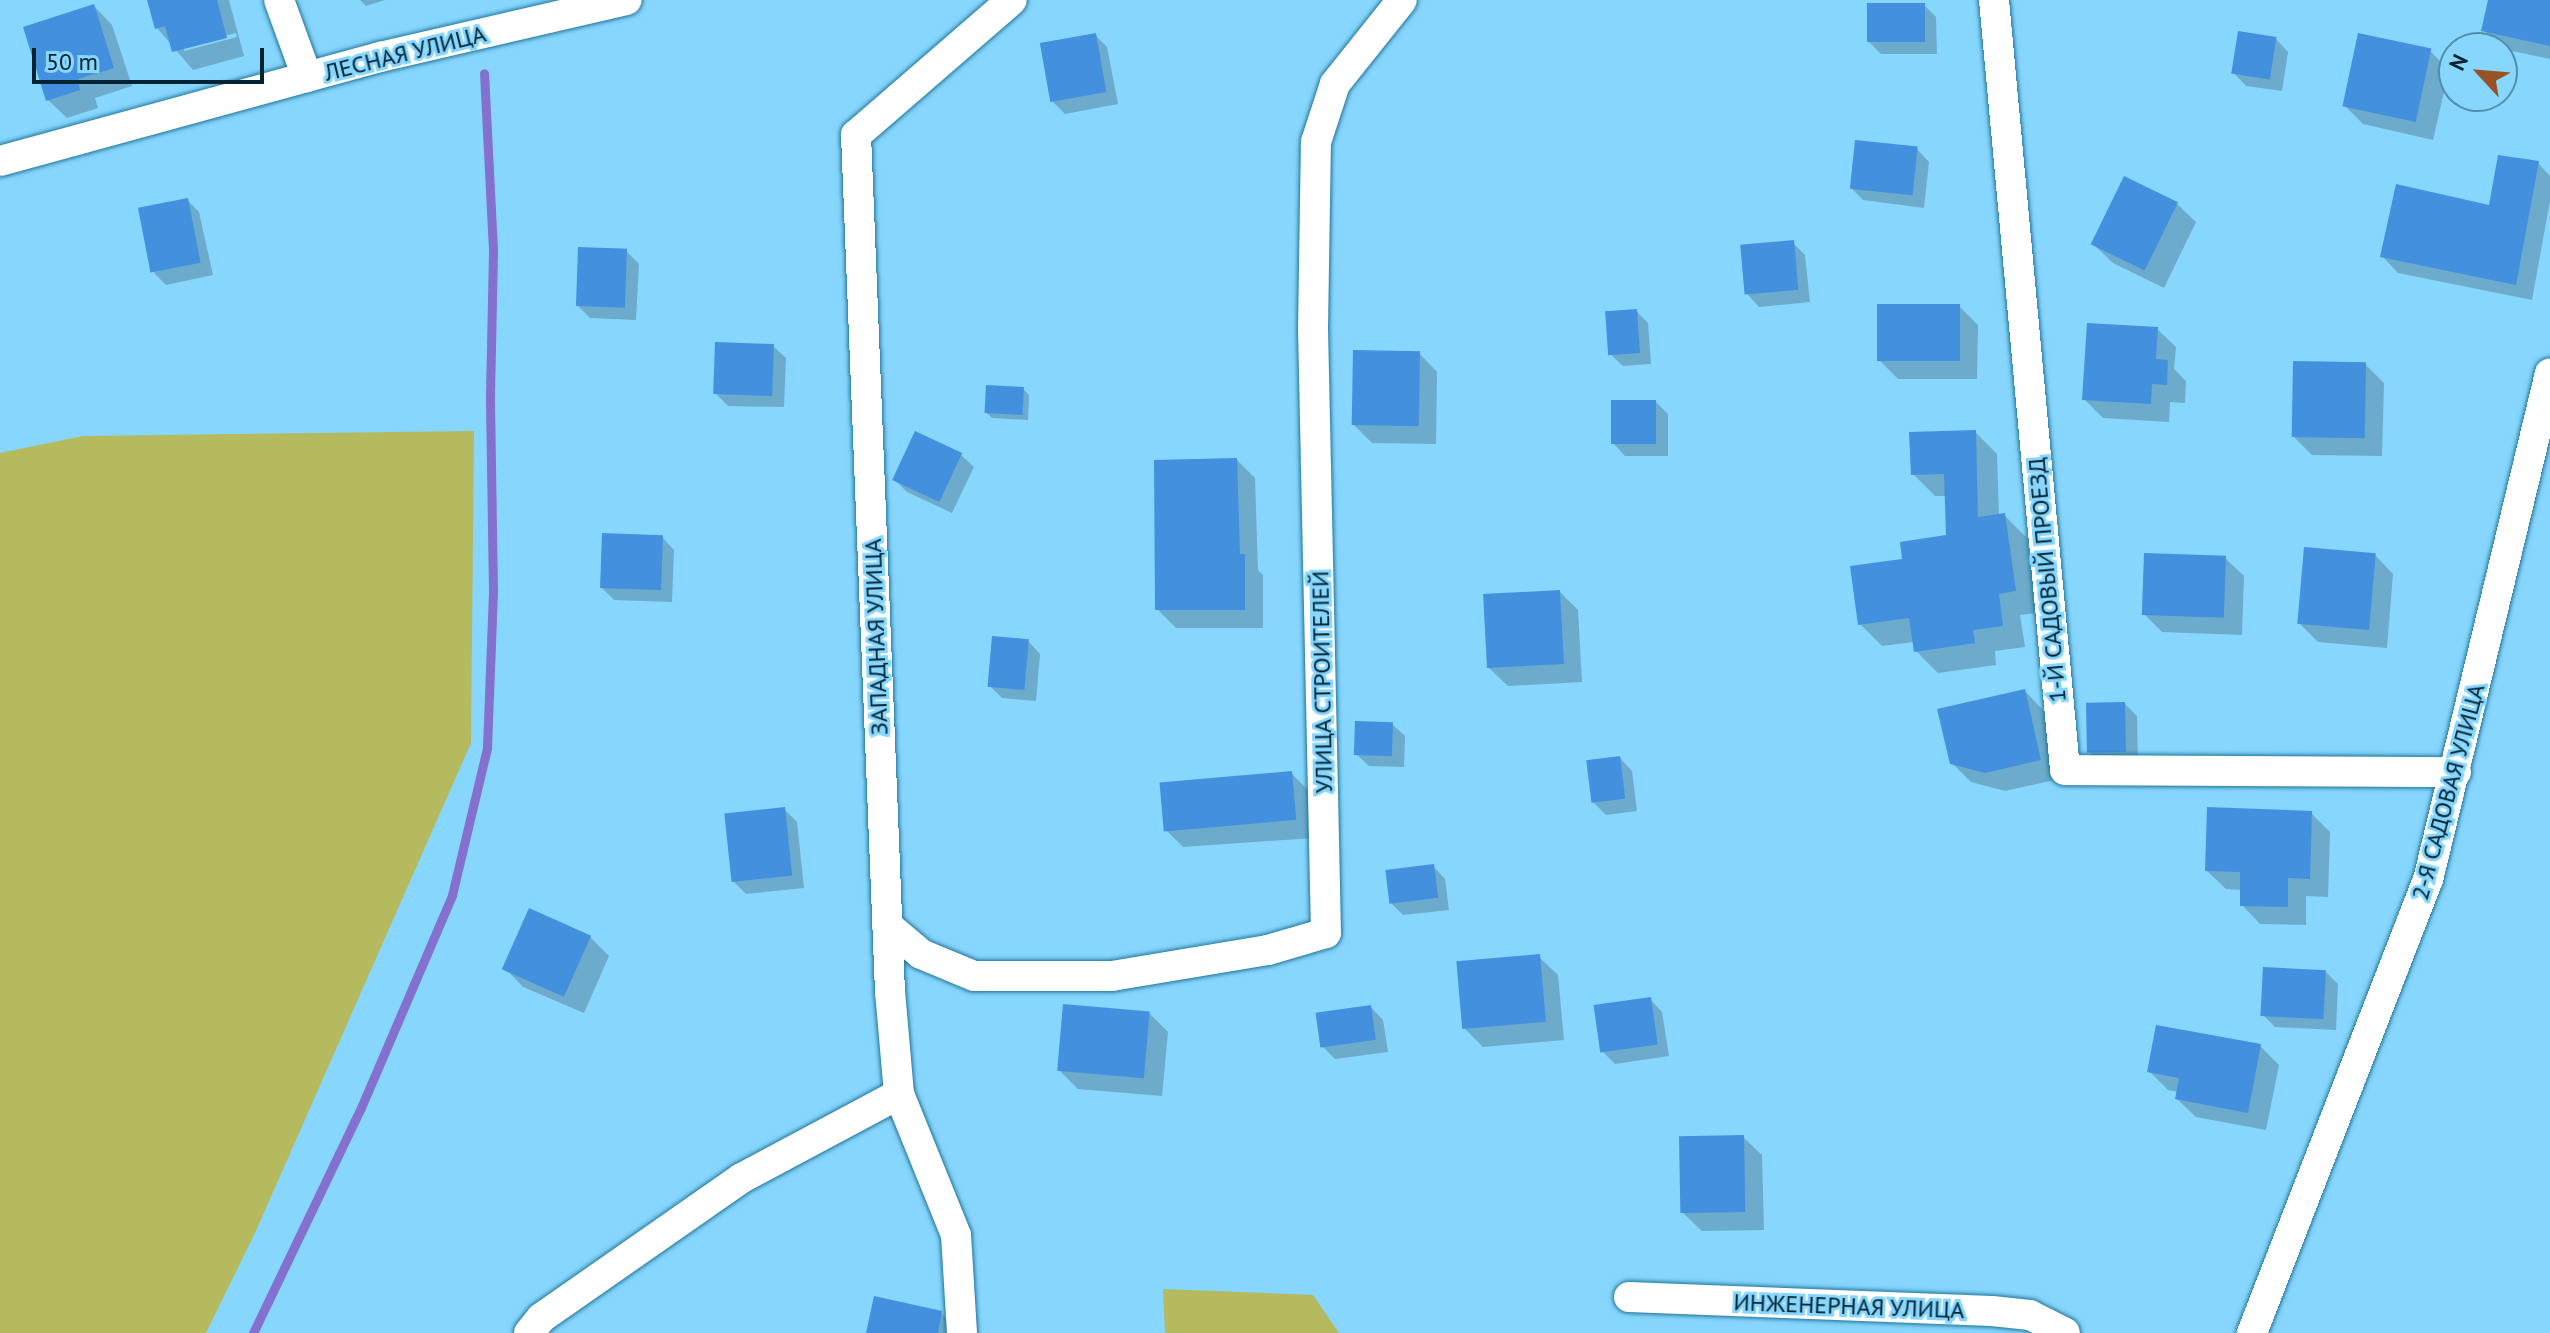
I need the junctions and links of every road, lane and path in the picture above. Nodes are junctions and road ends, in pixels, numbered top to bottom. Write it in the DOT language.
graph roads {
  1 [pos="279,0"];
  2 [pos="627,0"];
  3 [pos="1012,0"];
  4 [pos="1402,0"];
  5 [pos="1994,0"];
  6 [pos="307,77"];
  7 [pos="0,161"];
  8 [pos="2550,373"];
  9 [pos="2456,772"];
  10 [pos="888,926"];
  11 [pos="899,1094"];
  12 [pos="1629,1297"];
  13 [pos="529,1333"];
  14 [pos="962,1333"];
  15 [pos="2065,1333"];
  16 [pos="2252,1333"];
  1 -- 6 [label="street"];
  2 -- 6 [label="street, ЛЕСНАЯ УЛИЦА"];
  3 -- 10 [label="street, ЗАПАДНАЯ УЛИЦА"];
  4 -- 10 [label="street, УЛИЦА СТРОИТЕЛЕЙ"];
  5 -- 9 [label="street, 1-Й САДОВЫЙ ПРОЕЗД"];
  6 -- 7 [label="street, ЛЕСНАЯ УЛИЦА"];
  8 -- 9 [label="street, 2-Я САДОВАЯ УЛИЦА"];
  9 -- 16 [label="street, 2-Я САДОВАЯ УЛИЦА"];
  10 -- 11 [label="street, ЗАПАДНАЯ УЛИЦА"];
  11 -- 13 [label="street"];
  11 -- 14 [label="street, ЗАПАДНАЯ УЛИЦА"];
  12 -- 15 [label="street, ИНЖЕНЕРНАЯ УЛИЦА"];
}
